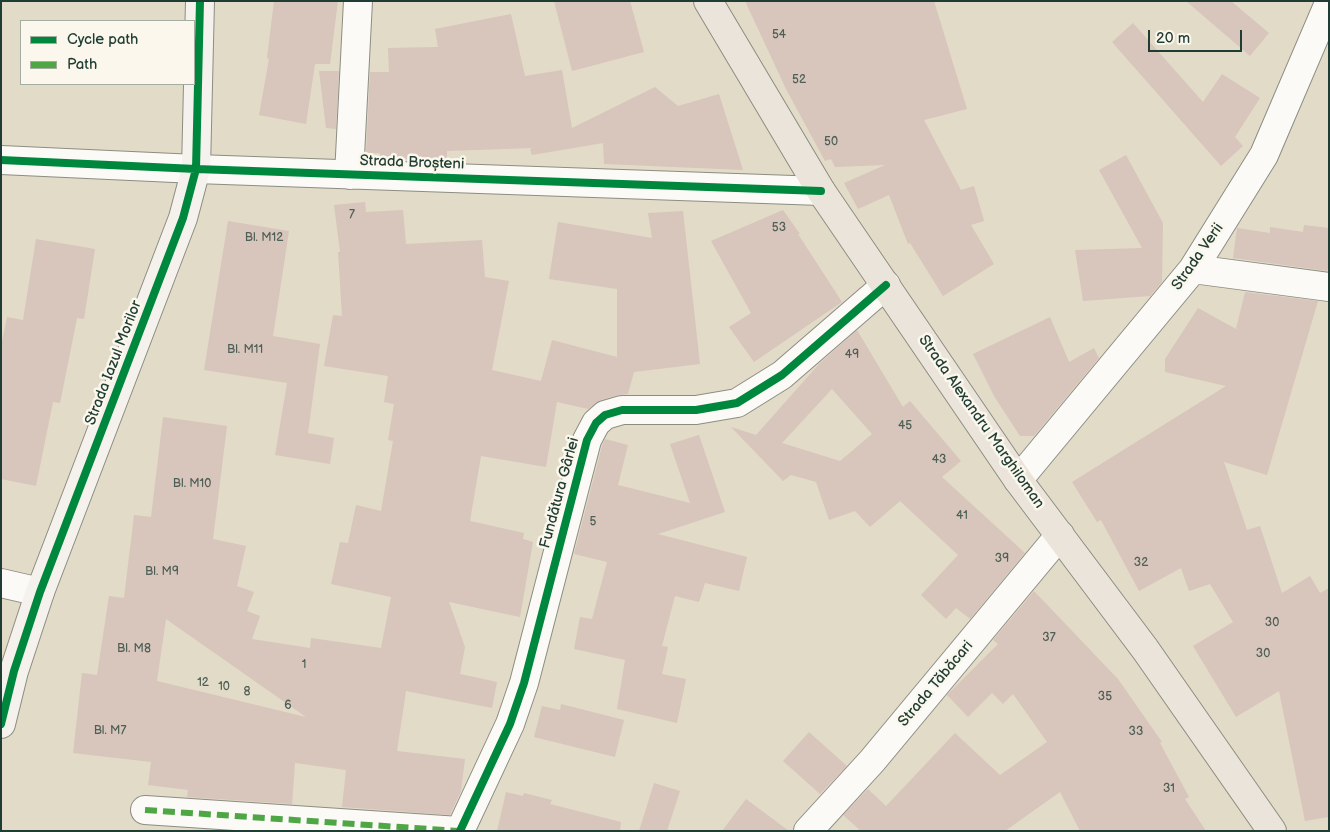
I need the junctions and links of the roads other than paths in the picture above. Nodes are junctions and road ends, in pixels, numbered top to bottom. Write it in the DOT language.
graph roads {
  1 [pos="200,1"];
  2 [pos="358,1"];
  3 [pos="708,1"];
  4 [pos="1329,3"];
  5 [pos="1,160"];
  6 [pos="196,169"];
  7 [pos="349,175"];
  8 [pos="821,191"];
  9 [pos="1193,269"];
  10 [pos="886,285"];
  11 [pos="1329,287"];
  12 [pos="1018,480"];
  13 [pos="1060,535"];
  14 [pos="1,583"];
  15 [pos="40,592"];
  16 [pos="1,724"];
  17 [pos="145,810"];
  18 [pos="460,831"];
  19 [pos="808,831"];
  20 [pos="1272,831"];
  1 -- 6 [label="street, Strada Iazul Morilor"];
  2 -- 7 [label="street"];
  3 -- 8 [label="main road, Strada Alexandru Marghiloman"];
  4 -- 9 [label="street, Strada Verii"];
  5 -- 6 [label="street, Strada Broșteni"];
  6 -- 7 [label="street, Strada Broșteni"];
  6 -- 15 [label="street, Strada Iazul Morilor"];
  7 -- 8 [label="street, Strada Broșteni"];
  8 -- 10 [label="main road, Strada Alexandru Marghiloman"];
  9 -- 11 [label="street"];
  9 -- 12 [label="street, Strada Verii"];
  10 -- 12 [label="main road, Strada Alexandru Marghiloman"];
  10 -- 18 [label="street, Fundătura Gârlei"];
  12 -- 13 [label="main road, Strada Alexandru Marghiloman"];
  13 -- 19 [label="street, Strada Tăbăcari"];
  13 -- 20 [label="main road, Strada Alexandru Marghiloman"];
  14 -- 15 [label="street"];
  15 -- 16 [label="street, Strada Iazul Morilor"];
  17 -- 18 [label="street"];
}
